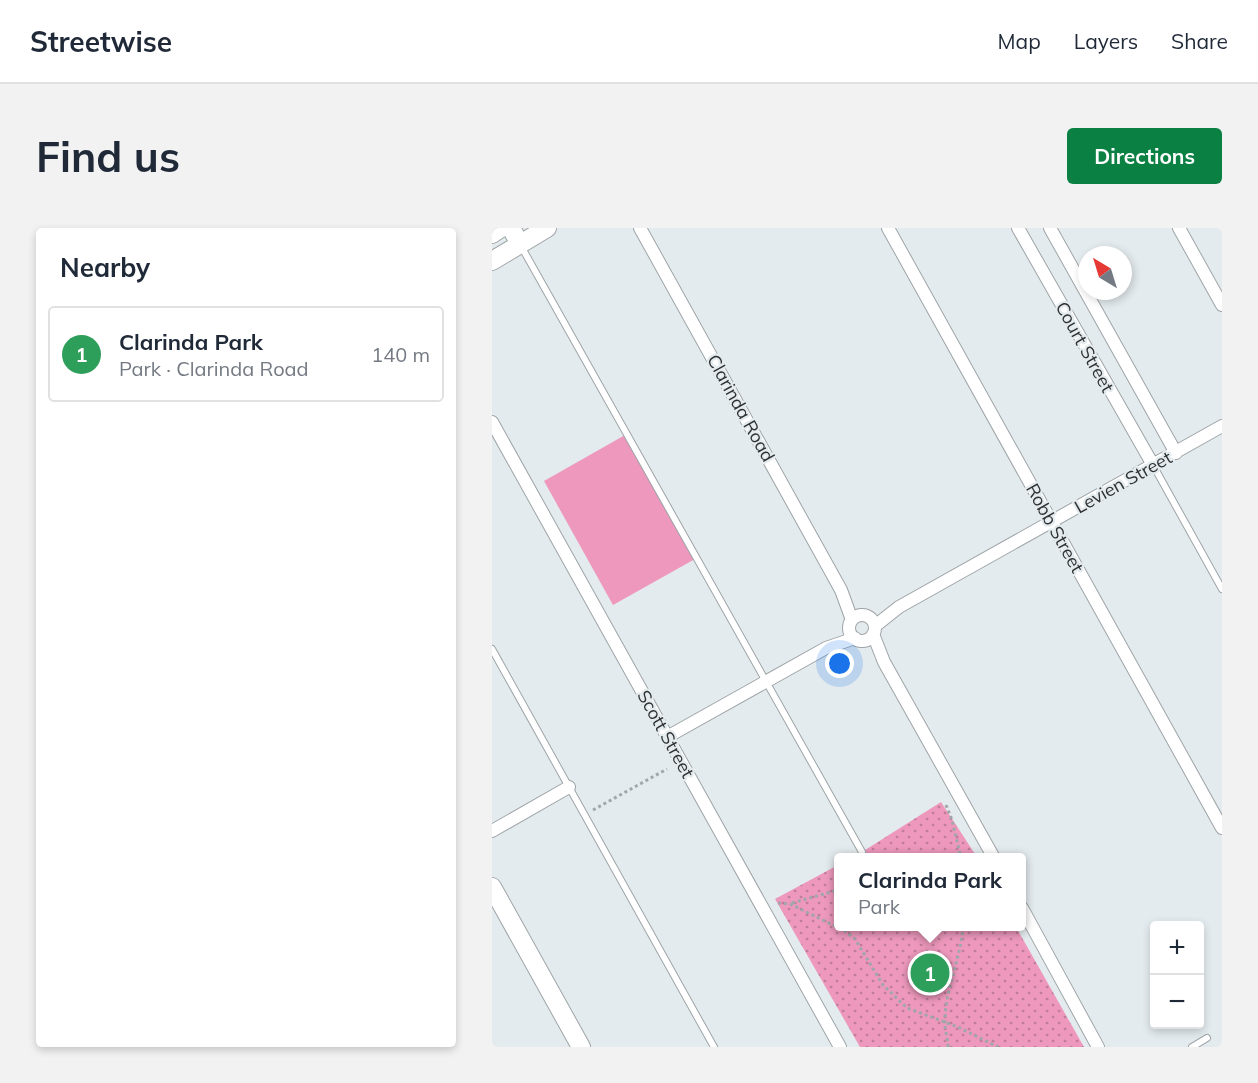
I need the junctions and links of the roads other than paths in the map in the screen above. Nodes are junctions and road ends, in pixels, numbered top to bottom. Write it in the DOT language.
graph roads {
  1 [pos="501,228"];
  2 [pos="511,228"];
  3 [pos="547,228"];
  4 [pos="640,228"];
  5 [pos="888,228"];
  6 [pos="1018,228"];
  7 [pos="1050,228"];
  8 [pos="1179,228"];
  9 [pos="492,234"];
  10 [pos="520,244"];
  11 [pos="492,261"];
  12 [pos="1222,305"];
  13 [pos="492,422"];
  14 [pos="1222,426"];
  15 [pos="1176,453"];
  16 [pos="1153,465"];
  17 [pos="1051,522"];
  18 [pos="1222,589"];
  19 [pos="863,627"];
  20 [pos="492,649"];
  21 [pos="766,681"];
  22 [pos="668,736"];
  23 [pos="569,787"];
  24 [pos="1222,828"];
  25 [pos="492,831"];
  26 [pos="862,852"];
  27 [pos="991,853"];
  28 [pos="492,887"];
  29 [pos="1026,915"];
  30 [pos="1207,1038"];
  31 [pos="581,1047"];
  32 [pos="714,1047"];
  33 [pos="840,1047"];
  34 [pos="1098,1047"];
  35 [pos="1192,1047"];
  1 -- 9 [label="main road"];
  2 -- 10 [label="main road"];
  3 -- 10 [label="main road"];
  4 -- 19 [label="street, Clarinda Road"];
  5 -- 17 [label="street, Robb Street"];
  6 -- 16 [label="street, Court Street"];
  7 -- 15 [label="street, Court Street"];
  8 -- 12 [label="street"];
  10 -- 11 [label="main road"];
  10 -- 21 [label="lane"];
  13 -- 22 [label="street, Scott Street"];
  14 -- 15 [label="street, Levien Street"];
  15 -- 16 [label="street, Levien Street"];
  16 -- 17 [label="street, Levien Street"];
  16 -- 18 [label="lane"];
  17 -- 19 [label="street, Levien Street"];
  17 -- 24 [label="street, Robb Street"];
  19 -- 21 [label="street, Levien Street"];
  19 -- 27 [label="street, Clarinda Road"];
  20 -- 23 [label="lane"];
  21 -- 22 [label="street, Levien Street"];
  21 -- 26 [label="lane"];
  22 -- 33 [label="street, Scott Street"];
  23 -- 25 [label="street"];
  23 -- 32 [label="lane"];
  28 -- 31 [label="main road"];
  29 -- 34 [label="street"];
  30 -- 35 [label="lane"];
}
